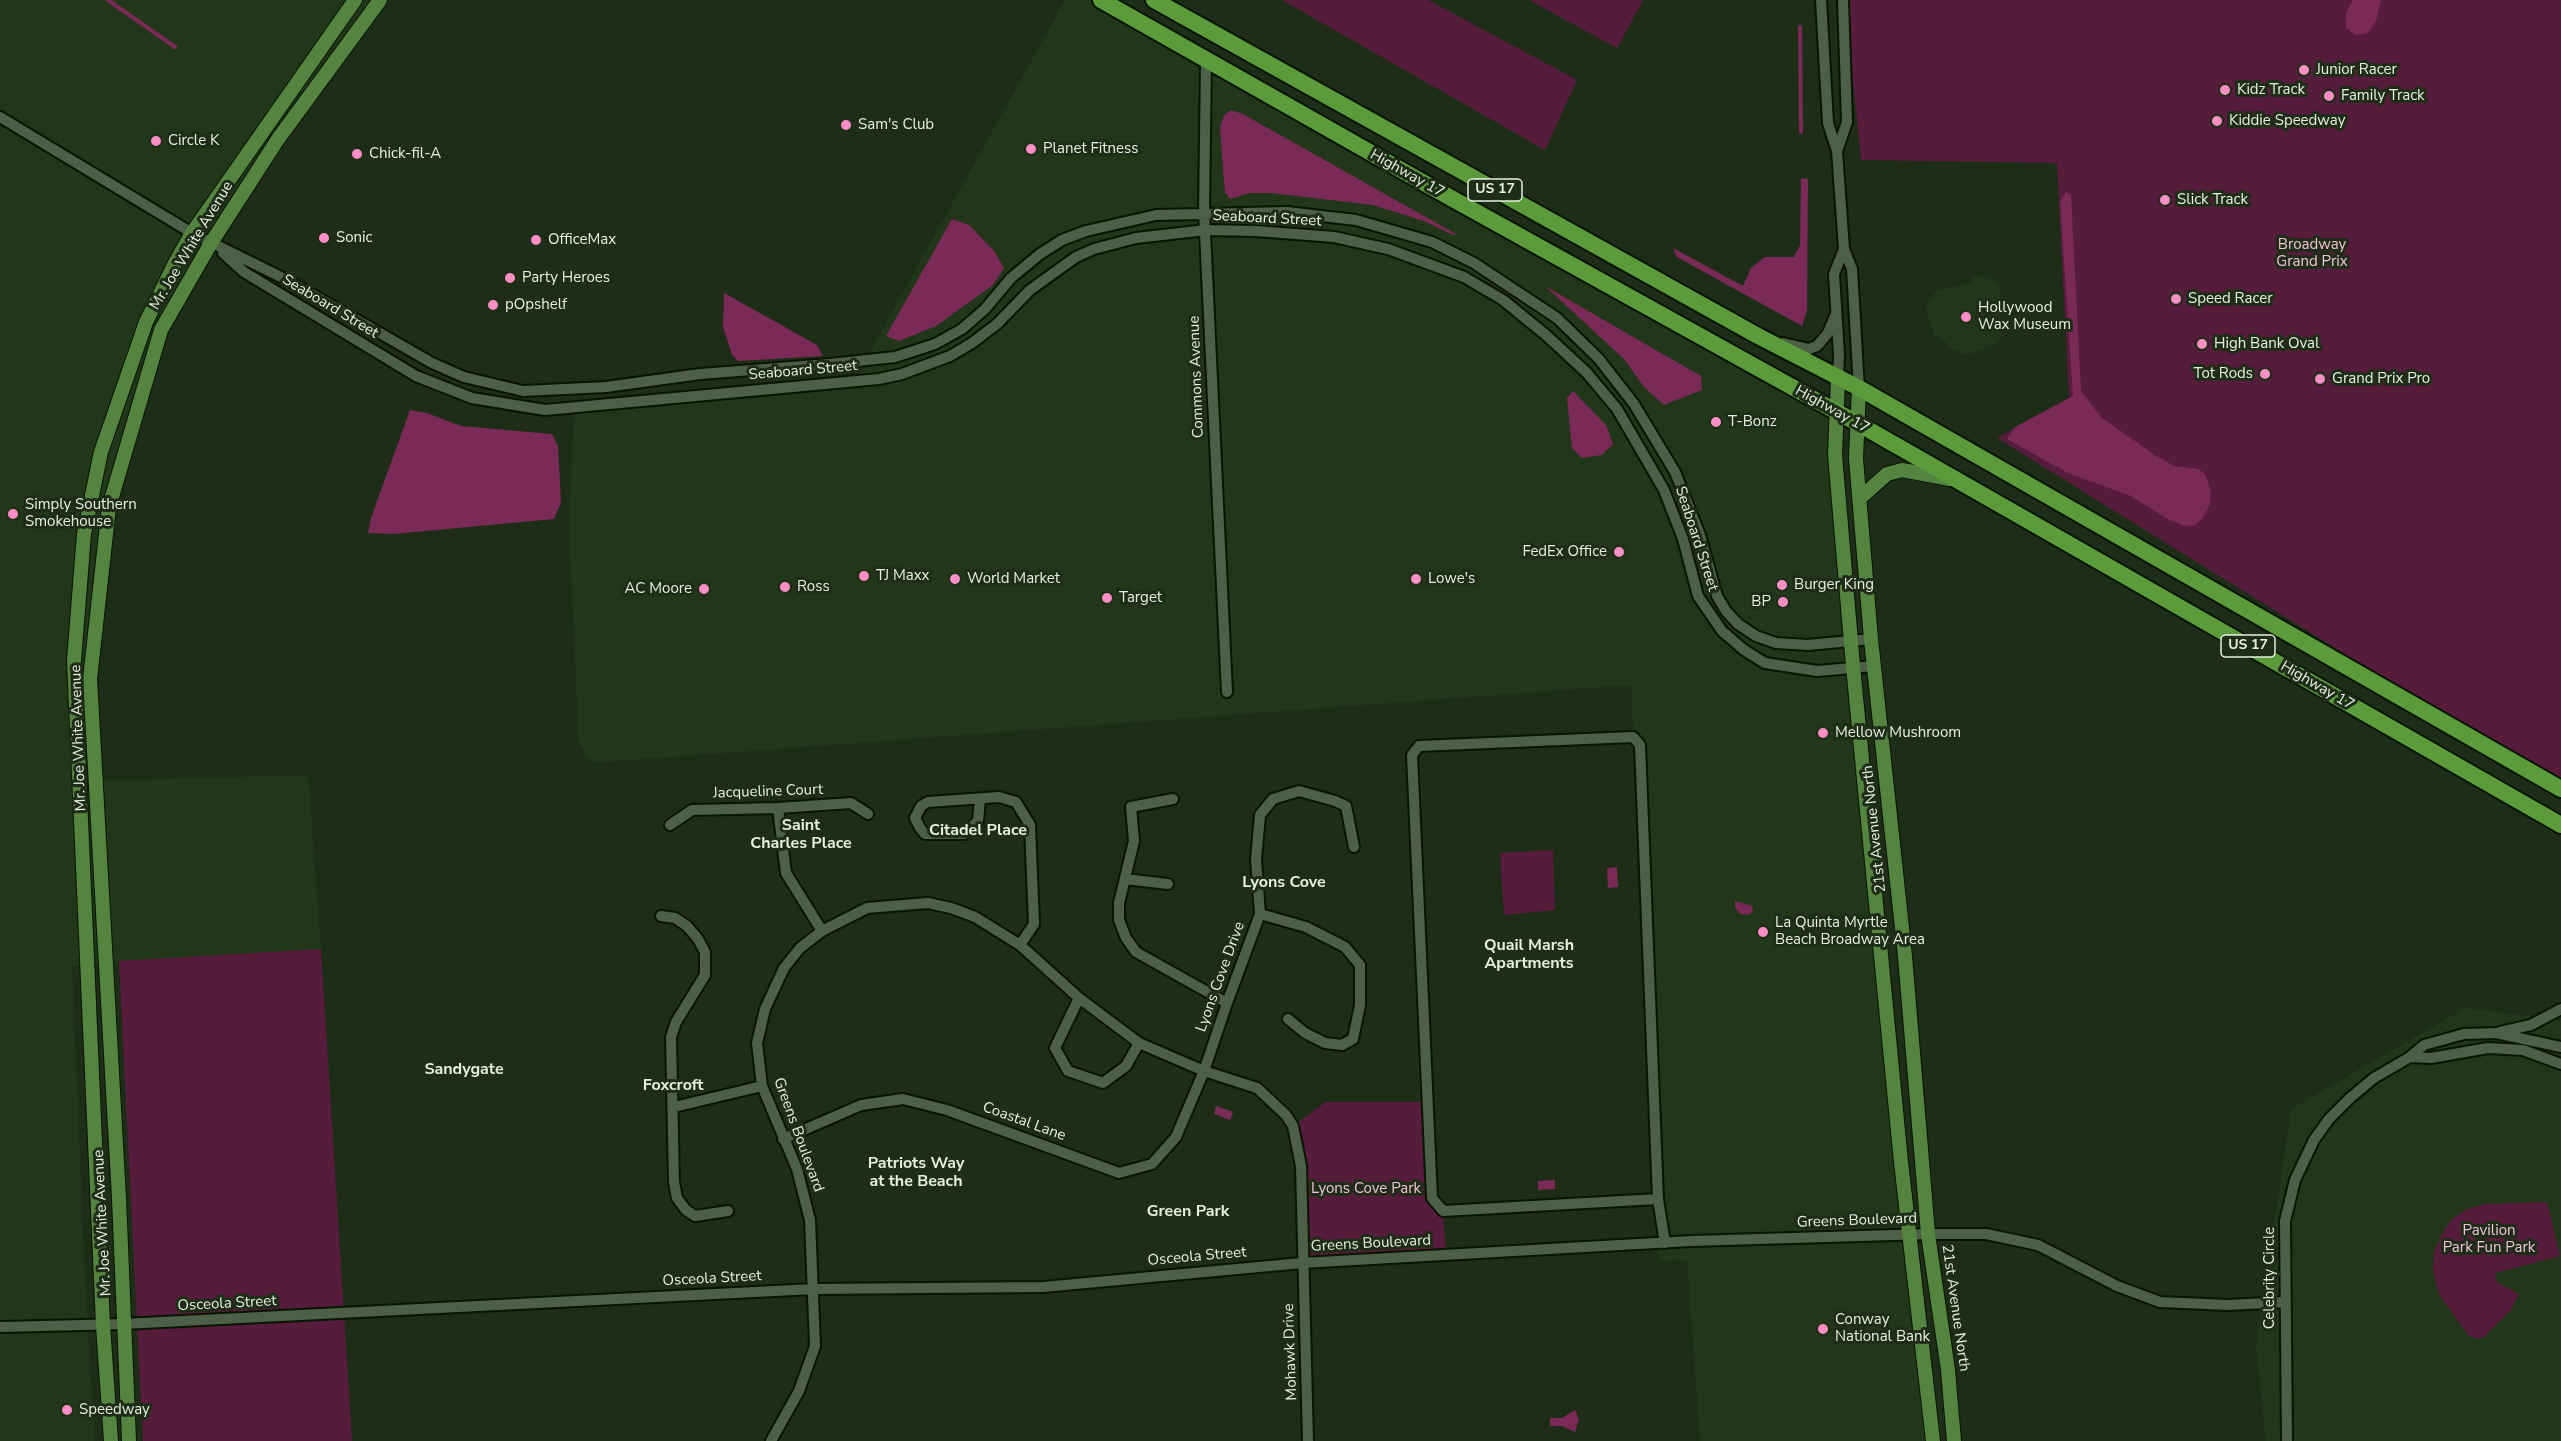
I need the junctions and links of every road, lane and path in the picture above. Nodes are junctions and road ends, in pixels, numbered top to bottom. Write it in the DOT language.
graph roads {
  1 [pos="355,0"];
  2 [pos="380,0"];
  3 [pos="1101,0"];
  4 [pos="1154,0"];
  5 [pos="1821,0"];
  6 [pos="1843,0"];
  7 [pos="1206,61"];
  8 [pos="0,117"];
  9 [pos="1837,151"];
  10 [pos="1204,212"];
  11 [pos="1206,230"];
  12 [pos="192,233"];
  13 [pos="211,243"];
  14 [pos="1844,249"];
  15 [pos="1837,310"];
  16 [pos="1758,336"];
  17 [pos="1838,378"];
  18 [pos="1858,388"];
  19 [pos="1837,412"];
  20 [pos="1857,423"];
  21 [pos="1958,481"];
  22 [pos="1859,500"];
  23 [pos="1871,639"];
  24 [pos="1852,641"];
  25 [pos="1853,666"];
  26 [pos="1874,666"];
  27 [pos="1227,692"];
  28 [pos="2561,789"];
  29 [pos="980,799"];
  30 [pos="1173,799"];
  31 [pos="778,808"];
  32 [pos="2538,811"];
  33 [pos="867,814"];
  34 [pos="670,825"];
  35 [pos="2561,825"];
  36 [pos="2561,831"];
  37 [pos="1354,847"];
  38 [pos="1125,879"];
  39 [pos="1168,884"];
  40 [pos="1260,914"];
  41 [pos="661,916"];
  42 [pos="822,930"];
  43 [pos="1020,945"];
  44 [pos="1079,998"];
  45 [pos="1227,1003"];
  46 [pos="2561,1009"];
  47 [pos="1288,1019"];
  48 [pos="2496,1034"];
  49 [pos="1139,1043"];
  50 [pos="2561,1047"];
  51 [pos="2410,1057"];
  52 [pos="2561,1064"];
  53 [pos="1204,1071"];
  54 [pos="762,1086"];
  55 [pos="674,1107"];
  56 [pos="783,1139"];
  57 [pos="1658,1199"];
  58 [pos="728,1210"];
  59 [pos="1909,1234"];
  60 [pos="1928,1234"];
  61 [pos="1665,1243"];
  62 [pos="1302,1263"];
  63 [pos="814,1289"];
  64 [pos="2285,1302"];
  65 [pos="123,1324"];
  66 [pos="103,1325"];
  67 [pos="0,1328"];
  68 [pos="111,1441"];
  69 [pos="129,1441"];
  70 [pos="771,1441"];
  71 [pos="1308,1441"];
  72 [pos="1933,1441"];
  73 [pos="1954,1441"];
  74 [pos="2287,1441"];
  1 -- 12 [label="main road, Mr. Joe White Avenue"];
  2 -- 13 [label="main road, Mr. Joe White Avenue"];
  3 -- 7 [label="highway, Highway 17 / US 17"];
  4 -- 16 [label="highway, Highway 17 / US 17"];
  5 -- 9 [label="street, 21st Avenue North"];
  6 -- 9 [label="street, 21st Avenue North"];
  7 -- 10 [label="street, Commons Avenue"];
  7 -- 19 [label="highway, Highway 17 / US 17"];
  8 -- 12 [label="street, Seaboard Street"];
  9 -- 14 [label="street, 21st Avenue North"];
  10 -- 11 [label="street, Commons Avenue"];
  10 -- 13 [label="street, Seaboard Street"];
  10 -- 24 [label="street, Seaboard Street"];
  11 -- 13 [label="street, Seaboard Street"];
  11 -- 25 [label="street, Seaboard Street"];
  11 -- 27 [label="street, Commons Avenue"];
  12 -- 13 [label="street, Seaboard Street"];
  12 -- 66 [label="main road, Mr. Joe White Avenue"];
  13 -- 65 [label="main road, Mr. Joe White Avenue"];
  14 -- 15 [label="street, 21st Avenue North"];
  14 -- 18 [label="street, 21st Avenue North"];
  15 -- 16 [label="street"];
  15 -- 17 [label="street, 21st Avenue North"];
  16 -- 17 [label="highway, Highway 17 / US 17"];
  17 -- 18 [label="highway, Highway 17 / US 17"];
  17 -- 19 [label="main road, 21st Avenue North"];
  18 -- 20 [label="main road, 21st Avenue North"];
  18 -- 28 [label="highway, Highway 17 / US 17"];
  19 -- 20 [label="highway, Highway 17 / US 17"];
  19 -- 24 [label="main road, 21st Avenue North"];
  20 -- 21 [label="highway, Highway 17 / US 17"];
  20 -- 22 [label="main road, 21st Avenue North"];
  21 -- 22 [label="main road"];
  21 -- 32 [label="highway, Highway 17 / US 17"];
  22 -- 23 [label="main road, 21st Avenue North"];
  23 -- 24 [label="street, Seaboard Street"];
  23 -- 26 [label="main road, 21st Avenue North"];
  24 -- 25 [label="main road, 21st Avenue North"];
  25 -- 26 [label="street, Seaboard Street"];
  25 -- 59 [label="main road, 21st Avenue North"];
  26 -- 60 [label="main road, 21st Avenue North"];
  29 -- 29 [label="street"];
  29 -- 43 [label="street"];
  30 -- 38 [label="street"];
  31 -- 33 [label="street, Jacqueline Court"];
  31 -- 34 [label="street, Jacqueline Court"];
  31 -- 42 [label="street"];
  32 -- 35 [label="highway, Highway 17 / US 17"];
  32 -- 36 [label="street"];
  37 -- 40 [label="street, Lyons Cove Drive"];
  38 -- 39 [label="street"];
  38 -- 45 [label="street"];
  40 -- 45 [label="street, Lyons Cove Drive"];
  40 -- 47 [label="street"];
  41 -- 55 [label="street"];
  42 -- 43 [label="street, Greens Boulevard"];
  42 -- 54 [label="street, Greens Boulevard"];
  43 -- 44 [label="street, Greens Boulevard"];
  44 -- 49 [label="street, Greens Boulevard"];
  44 -- 49 [label="street"];
  45 -- 53 [label="street, Lyons Cove Drive"];
  46 -- 48 [label="street"];
  48 -- 50 [label="street, Celebrity Circle"];
  48 -- 51 [label="street, Celebrity Circle"];
  49 -- 53 [label="street, Greens Boulevard"];
  51 -- 52 [label="street, Celebrity Circle"];
  51 -- 64 [label="street, Celebrity Circle"];
  53 -- 56 [label="street, Coastal Lane"];
  53 -- 62 [label="street, Greens Boulevard"];
  54 -- 55 [label="street"];
  54 -- 56 [label="street, Greens Boulevard"];
  55 -- 58 [label="street"];
  56 -- 63 [label="street, Greens Boulevard"];
  57 -- 57 [label="street"];
  57 -- 61 [label="street"];
  59 -- 60 [label="street, Greens Boulevard"];
  59 -- 61 [label="street, Greens Boulevard"];
  59 -- 72 [label="main road, 21st Avenue North"];
  60 -- 64 [label="street, Greens Boulevard"];
  60 -- 73 [label="main road, 21st Avenue North"];
  61 -- 62 [label="street, Greens Boulevard"];
  62 -- 63 [label="street, Osceola Street"];
  62 -- 71 [label="street, Mohawk Drive"];
  63 -- 65 [label="street, Osceola Street"];
  63 -- 70 [label="street, Greens Boulevard"];
  64 -- 74 [label="street, Celebrity Circle"];
  65 -- 66 [label="street, Osceola Street"];
  65 -- 69 [label="main road, Mr. Joe White Avenue"];
  66 -- 67 [label="street, Osceola Street"];
  66 -- 68 [label="main road, Mr. Joe White Avenue"];
}
